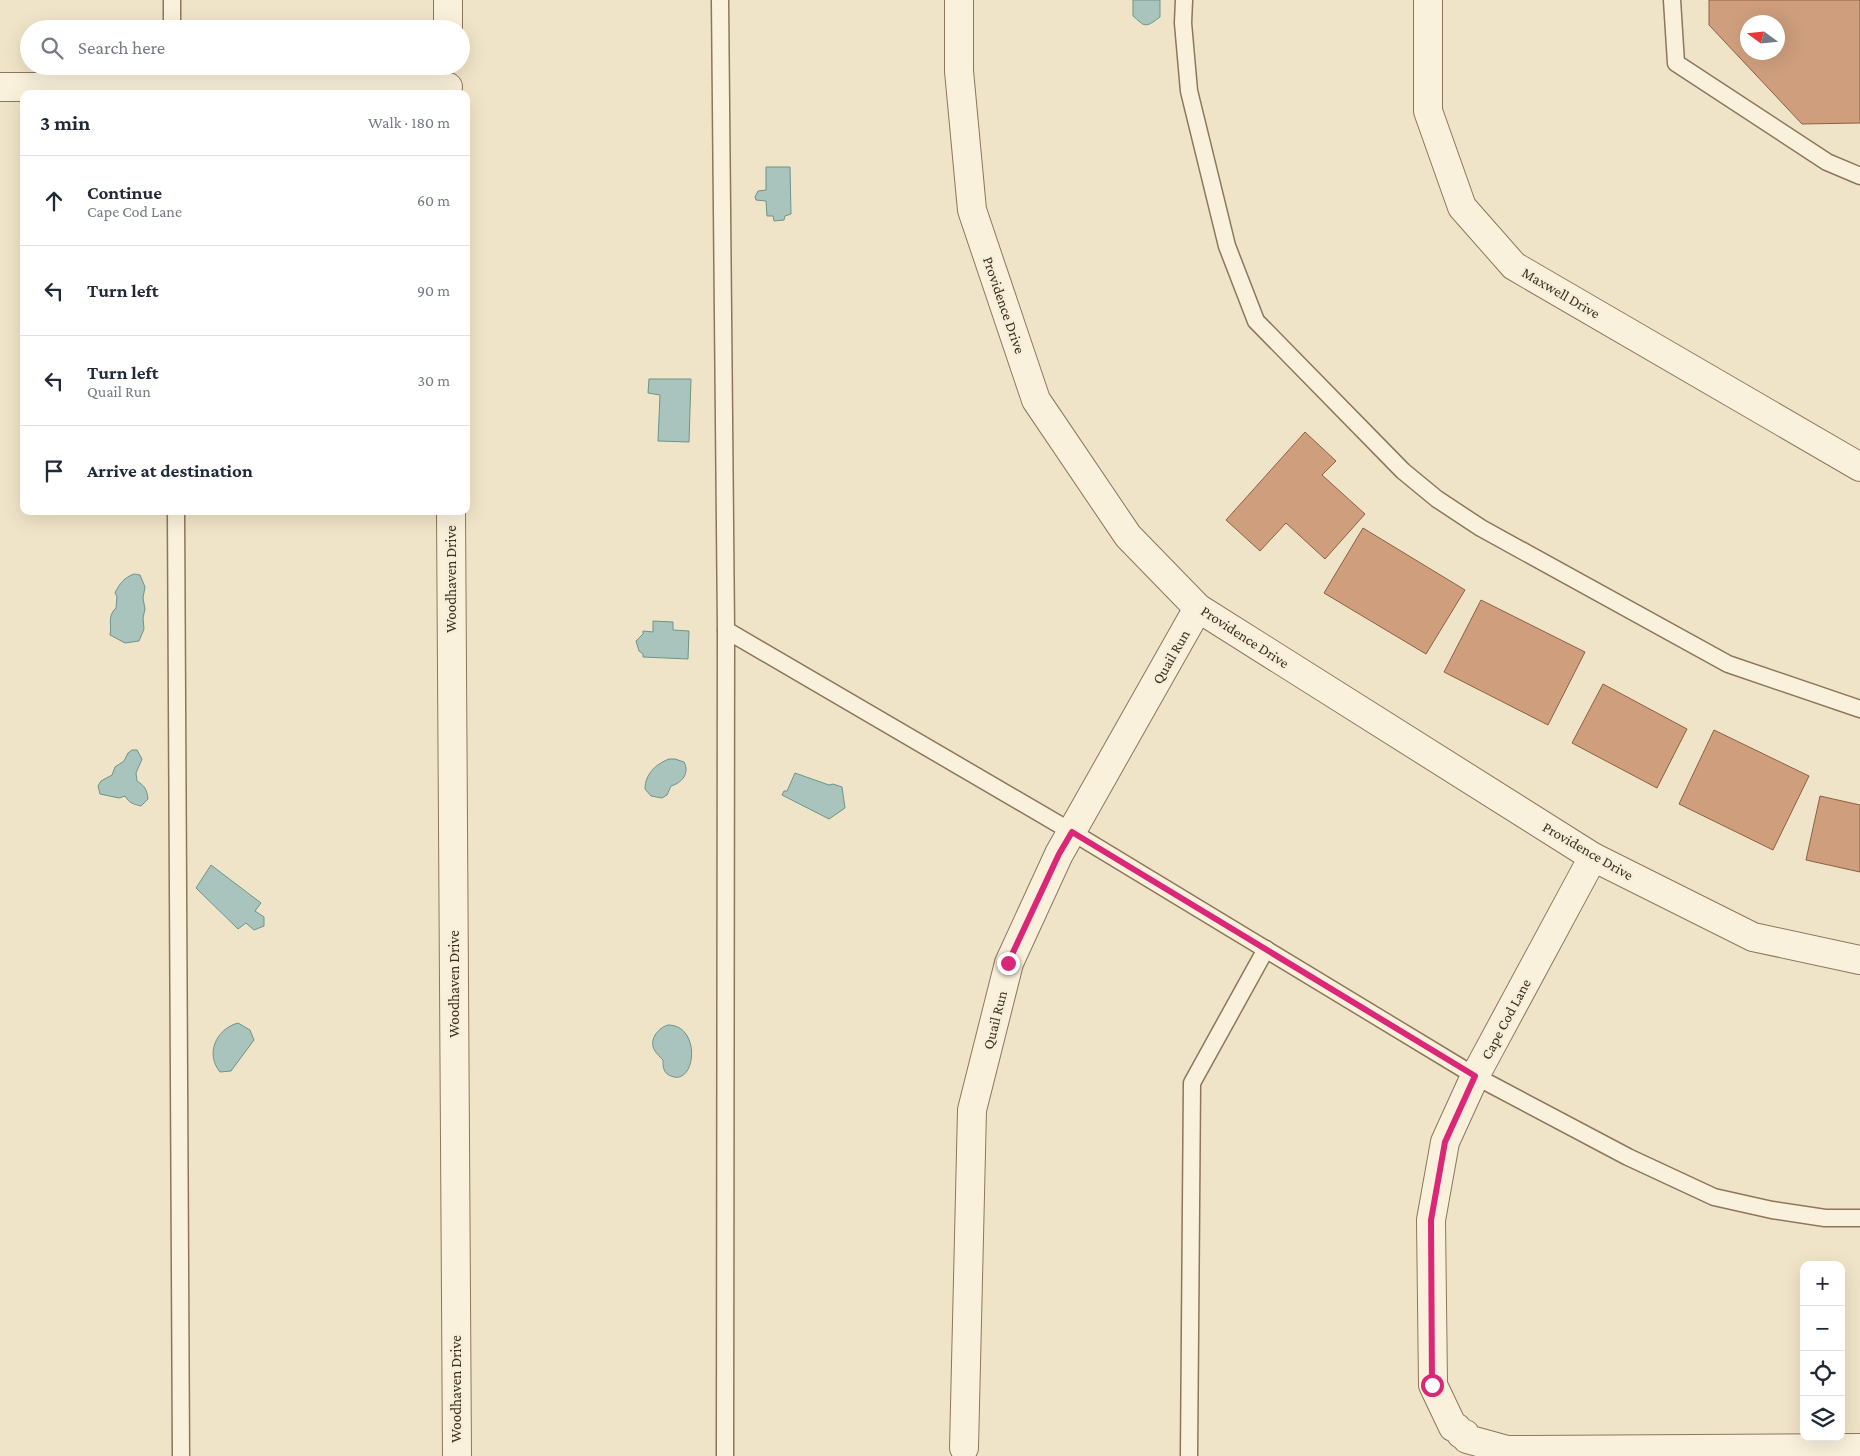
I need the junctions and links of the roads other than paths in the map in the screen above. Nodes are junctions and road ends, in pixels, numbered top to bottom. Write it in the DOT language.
graph roads {
  1 [pos="172,0"];
  2 [pos="448,0"];
  3 [pos="720,0"];
  4 [pos="959,0"];
  5 [pos="1184,0"];
  6 [pos="1428,0"];
  7 [pos="1672,0"];
  8 [pos="172,20"];
  9 [pos="448,20"];
  10 [pos="173,82"];
  11 [pos="448,82"];
  12 [pos="0,87"];
  13 [pos="1860,176"];
  14 [pos="1860,467"];
  15 [pos="176,515"];
  16 [pos="451,515"];
  17 [pos="1198,608"];
  18 [pos="726,630"];
  19 [pos="1860,709"];
  20 [pos="1072,832"];
  21 [pos="1593,857"];
  22 [pos="1266,950"];
  23 [pos="1860,960"];
  24 [pos="1475,1076"];
  25 [pos="1860,1218"];
  26 [pos="964,1448"];
  27 [pos="1860,1448"];
  28 [pos="181,1456"];
  29 [pos="457,1456"];
  30 [pos="725,1456"];
  31 [pos="1189,1456"];
  1 -- 8 [label="lane"];
  2 -- 9 [label="street"];
  3 -- 18 [label="lane"];
  4 -- 17 [label="street, Providence Drive"];
  5 -- 19 [label="lane"];
  6 -- 14 [label="street, Maxwell Drive"];
  7 -- 13 [label="lane"];
  10 -- 11 [label="street"];
  10 -- 12 [label="street"];
  15 -- 28 [label="lane"];
  16 -- 29 [label="street, Woodhaven Drive"];
  17 -- 20 [label="street, Quail Run"];
  17 -- 21 [label="street, Providence Drive"];
  18 -- 20 [label="lane"];
  18 -- 30 [label="lane"];
  20 -- 22 [label="lane"];
  20 -- 26 [label="street, Quail Run"];
  21 -- 23 [label="street, Providence Drive"];
  21 -- 24 [label="street, Cape Cod Lane"];
  22 -- 24 [label="lane"];
  22 -- 31 [label="lane"];
  24 -- 25 [label="lane"];
  24 -- 27 [label="street, Cape Cod Lane"];
}
